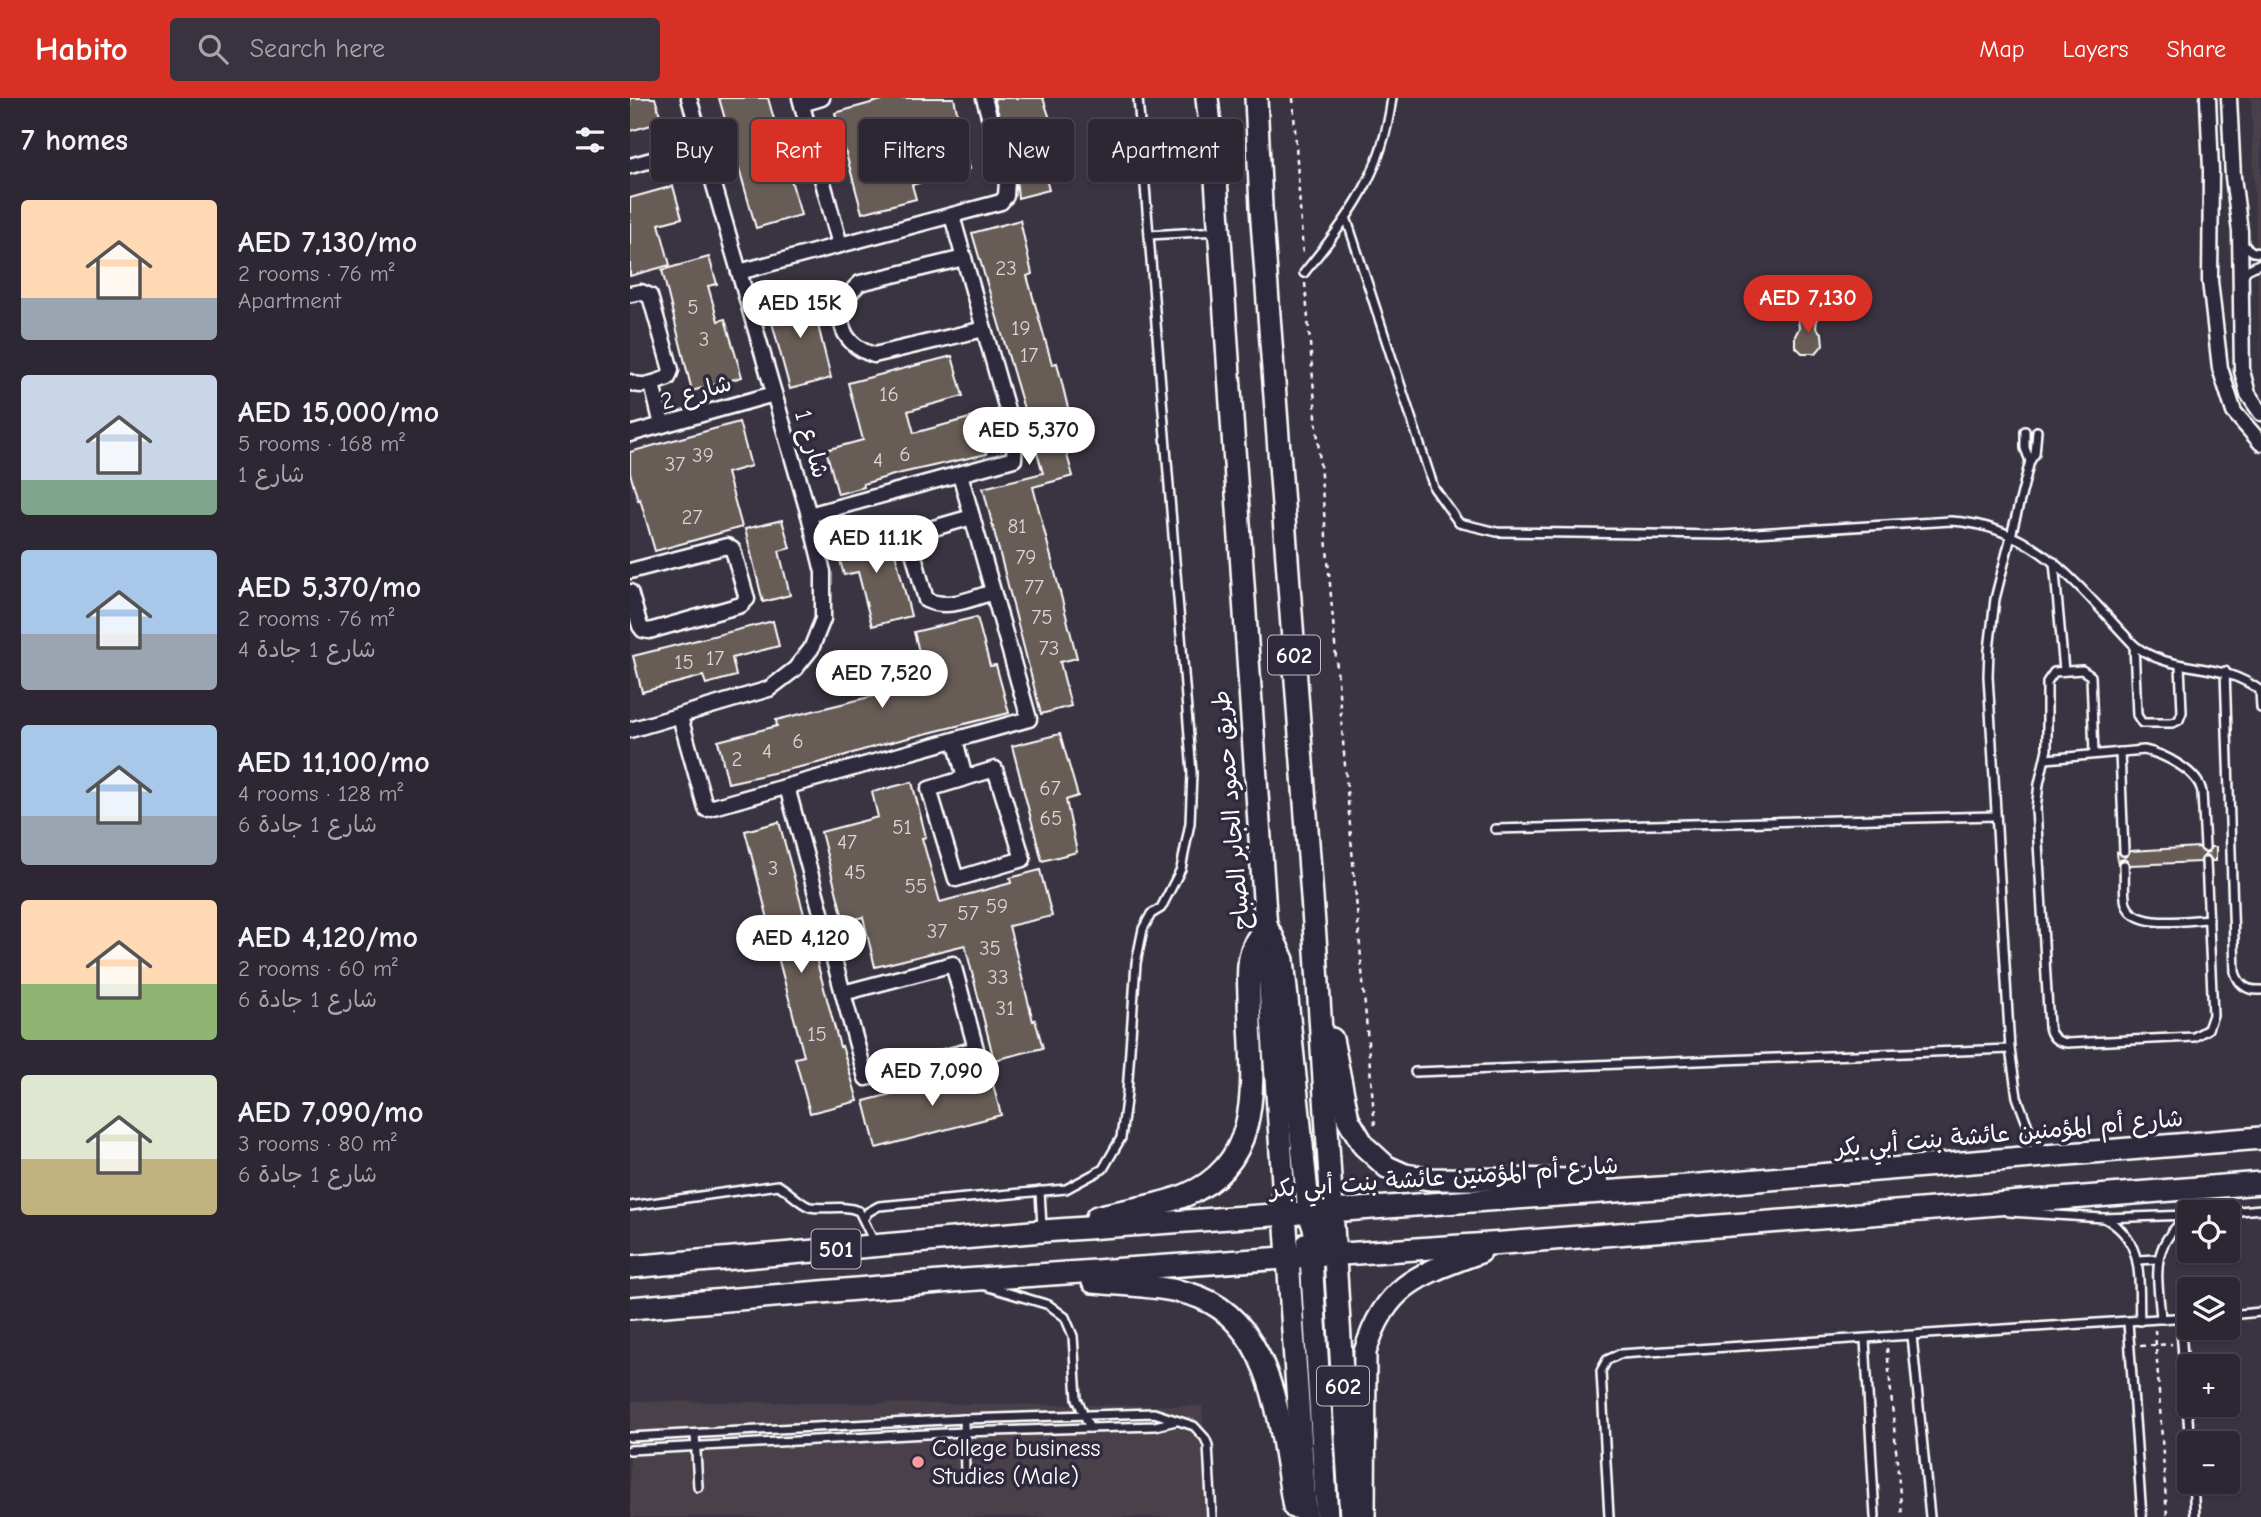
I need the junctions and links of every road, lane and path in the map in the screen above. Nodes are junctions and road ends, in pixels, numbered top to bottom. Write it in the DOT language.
graph roads {
  1 [pos="689,98"];
  2 [pos="822,98"];
  3 [pos="984,98"];
  4 [pos="1138,98"];
  5 [pos="1207,98"];
  6 [pos="1256,98"];
  7 [pos="1293,98"];
  8 [pos="1392,98"];
  9 [pos="2208,98"];
  10 [pos="2229,98"];
  11 [pos="801,101"];
  12 [pos="695,119"];
  13 [pos="651,160"];
  14 [pos="630,166"];
  15 [pos="712,182"];
  16 [pos="953,216"];
  17 [pos="1347,220"];
  18 [pos="1219,231"];
  19 [pos="1149,235"];
  20 [pos="2240,241"];
  21 [pos="839,245"];
  22 [pos="2261,253"];
  23 [pos="964,258"];
  24 [pos="2261,263"];
  25 [pos="738,272"];
  26 [pos="1304,273"];
  27 [pos="2241,279"];
  28 [pos="630,294"];
  29 [pos="984,329"];
  30 [pos="630,382"];
  31 [pos="652,384"];
  32 [pos="774,394"];
  33 [pos="2261,413"];
  34 [pos="662,425"];
  35 [pos="2025,431"];
  36 [pos="2036,431"];
  37 [pos="630,434"];
  38 [pos="2261,443"];
  39 [pos="2030,461"];
  40 [pos="960,474"];
  41 [pos="809,515"];
  42 [pos="972,517"];
  43 [pos="2012,534"];
  44 [pos="2054,562"];
  45 [pos="630,571"];
  46 [pos="630,592"];
  47 [pos="993,592"];
  48 [pos="2134,645"];
  49 [pos="2180,665"];
  50 [pos="2064,671"];
  51 [pos="2225,671"];
  52 [pos="2261,690"];
  53 [pos="2261,709"];
  54 [pos="680,717"];
  55 [pos="630,730"];
  56 [pos="955,740"];
  57 [pos="2120,752"];
  58 [pos="2094,754"];
  59 [pos="2046,759"];
  60 [pos="965,778"];
  61 [pos="787,787"];
  62 [pos="1995,816"];
  63 [pos="1495,829"];
  64 [pos="2205,847"];
  65 [pos="2124,851"];
  66 [pos="2206,861"];
  67 [pos="2124,865"];
  68 [pos="2209,919"];
  69 [pos="1266,926"];
  70 [pos="1316,951"];
  71 [pos="2261,990"];
  72 [pos="843,993"];
  73 [pos="2010,1049"];
  74 [pos="1415,1073"];
  75 [pos="1375,1132"];
  76 [pos="2261,1138"];
  77 [pos="2039,1157"];
  78 [pos="2261,1183"];
  79 [pos="1687,1186"];
  80 [pos="1040,1191"];
  81 [pos="630,1206"];
  82 [pos="1946,1207"];
  83 [pos="2261,1209"];
  84 [pos="2240,1211"];
  85 [pos="1332,1212"];
  86 [pos="1309,1213"];
  87 [pos="1285,1214"];
  88 [pos="2177,1216"];
  89 [pos="864,1218"];
  90 [pos="2103,1218"];
  91 [pos="2177,1227"];
  92 [pos="1043,1231"];
  93 [pos="1504,1243"];
  94 [pos="875,1246"];
  95 [pos="1336,1255"];
  96 [pos="1311,1257"];
  97 [pos="1288,1258"];
  98 [pos="2157,1259"];
  99 [pos="2138,1260"];
  100 [pos="630,1267"];
  101 [pos="1039,1276"];
  102 [pos="964,1280"];
  103 [pos="630,1308"];
  104 [pos="2261,1312"];
  105 [pos="2240,1314"];
  106 [pos="2177,1318"];
  107 [pos="2157,1319"];
  108 [pos="2140,1321"];
  109 [pos="2128,1322"];
  110 [pos="1912,1336"];
  111 [pos="1886,1338"];
  112 [pos="1865,1339"];
  113 [pos="2182,1340"];
  114 [pos="2182,1344"];
  115 [pos="2156,1345"];
  116 [pos="2130,1347"];
  117 [pos="1077,1399"];
  118 [pos="1067,1416"];
  119 [pos="1083,1416"];
  120 [pos="964,1419"];
  121 [pos="1176,1421"];
  122 [pos="1090,1428"];
  123 [pos="2189,1431"];
  124 [pos="964,1432"];
  125 [pos="695,1434"];
  126 [pos="630,1437"];
  127 [pos="695,1447"];
  128 [pos="630,1451"];
  129 [pos="965,1473"];
  130 [pos="698,1487"];
  131 [pos="2194,1494"];
  132 [pos="1212,1517"];
  133 [pos="1296,1517"];
  134 [pos="1306,1517"];
  135 [pos="1327,1517"];
  136 [pos="1351,1517"];
  137 [pos="1364,1517"];
  138 [pos="1609,1517"];
  139 [pos="1875,1517"];
  140 [pos="1902,1517"];
  141 [pos="1930,1517"];
  142 [pos="2142,1517"];
  143 [pos="2167,1517"];
  144 [pos="2195,1517"];
  1 -- 12 [label="street, شارع 1"];
  2 -- 11 [label="street"];
  3 -- 16 [label="street"];
  4 -- 19 [label="lane"];
  5 -- 18 [label="main road, طريق حمود الجابر الصباح / 602"];
  6 -- 70 [label="main road, 602"];
  7 -- 26 [label="path"];
  8 -- 17 [label="lane"];
  9 -- 38 [label="street"];
  10 -- 20 [label="street"];
  11 -- 21 [label="street"];
  13 -- 14 [label="street"];
  15 -- 25 [label="street, شارع 1"];
  16 -- 21 [label="street"];
  16 -- 23 [label="street"];
  17 -- 26 [label="lane"];
  17 -- 43 [label="lane"];
  18 -- 19 [label="lane"];
  18 -- 69 [label="main road, طريق حمود الجابر الصباح / 602"];
  19 -- 80 [label="lane"];
  20 -- 22 [label="lane"];
  20 -- 27 [label="street"];
  21 -- 25 [label="street"];
  23 -- 29 [label="street"];
  23 -- 29 [label="street"];
  24 -- 27 [label="lane"];
  25 -- 32 [label="street, شارع 1"];
  26 -- 75 [label="path"];
  27 -- 33 [label="street"];
  28 -- 31 [label="street"];
  29 -- 40 [label="street"];
  30 -- 31 [label="street"];
  31 -- 34 [label="street"];
  32 -- 34 [label="street, شارع 2"];
  32 -- 41 [label="street, شارع 1"];
  34 -- 37 [label="street, شارع 2"];
  35 -- 39 [label="lane"];
  36 -- 39 [label="lane"];
  39 -- 43 [label="lane"];
  40 -- 41 [label="street"];
  40 -- 42 [label="street"];
  41 -- 54 [label="street, شارع 1"];
  42 -- 47 [label="street"];
  42 -- 47 [label="street"];
  43 -- 44 [label="lane"];
  43 -- 62 [label="lane"];
  44 -- 48 [label="lane"];
  44 -- 50 [label="lane"];
  45 -- 46 [label="street"];
  47 -- 56 [label="street"];
  48 -- 49 [label="lane"];
  48 -- 49 [label="lane"];
  49 -- 51 [label="lane"];
  50 -- 58 [label="lane"];
  50 -- 59 [label="lane"];
  51 -- 52 [label="lane"];
  51 -- 71 [label="lane"];
  52 -- 53 [label="lane"];
  54 -- 55 [label="street, شارع 1"];
  54 -- 61 [label="street"];
  56 -- 60 [label="street"];
  56 -- 61 [label="street"];
  57 -- 58 [label="lane"];
  57 -- 64 [label="lane"];
  57 -- 65 [label="lane"];
  58 -- 59 [label="lane"];
  59 -- 68 [label="lane"];
  60 -- 60 [label="street"];
  61 -- 72 [label="street"];
  62 -- 63 [label="lane"];
  62 -- 73 [label="lane"];
  66 -- 68 [label="lane"];
  67 -- 68 [label="lane"];
  69 -- 86 [label="main road"];
  69 -- 87 [label="main road, طريق حمود الجابر الصباح / 602"];
  69 -- 92 [label="main road"];
  70 -- 79 [label="main road"];
  70 -- 85 [label="main road, 602"];
  72 -- 72 [label="street"];
  73 -- 74 [label="lane"];
  73 -- 77 [label="lane"];
  76 -- 77 [label="main road, شارع أم المؤمنين عائشة بنت أبي بكر"];
  77 -- 79 [label="main road, شارع أم المؤمنين عائشة بنت أبي بكر"];
  78 -- 82 [label="main road"];
  79 -- 85 [label="main road, شارع أم المؤمنين عائشة بنت أبي بكر"];
  80 -- 89 [label="lane"];
  80 -- 92 [label="lane"];
  81 -- 89 [label="lane"];
  82 -- 90 [label="lane"];
  82 -- 93 [label="main road"];
  83 -- 84 [label="lane"];
  85 -- 86 [label="main road, شارع أم المؤمنين عائشة بنت أبي بكر"];
  85 -- 95 [label="main road, 602"];
  86 -- 87 [label="main road, شارع أم المؤمنين عائشة بنت أبي بكر"];
  86 -- 95 [label="main road"];
  87 -- 92 [label="main road, شارع أم المؤمنين عائشة بنت أبي بكر / 501"];
  87 -- 96 [label="main road"];
  87 -- 97 [label="main road, طريق حمود الجابر الصباح / 602"];
  88 -- 90 [label="lane"];
  89 -- 94 [label="lane"];
  90 -- 99 [label="lane"];
  91 -- 98 [label="lane"];
  92 -- 94 [label="main road, شارع أم المؤمنين عائشة بنت أبي بكر / 501"];
  93 -- 95 [label="main road"];
  93 -- 137 [label="main road"];
  94 -- 100 [label="main road, شارع أم المؤمنين عائشة بنت أبي بكر / 501"];
  95 -- 96 [label="main road"];
  95 -- 136 [label="main road, 602"];
  96 -- 97 [label="main road"];
  96 -- 135 [label="main road"];
  97 -- 101 [label="main road, 501"];
  97 -- 134 [label="main road, طريق حمود الجابر الصباح / 602"];
  98 -- 99 [label="lane"];
  98 -- 107 [label="lane"];
  99 -- 108 [label="lane"];
  101 -- 102 [label="main road, 501"];
  101 -- 133 [label="main road"];
  102 -- 103 [label="main road, 501"];
  102 -- 117 [label="lane"];
  104 -- 105 [label="lane"];
  106 -- 107 [label="lane"];
  107 -- 108 [label="lane"];
  107 -- 115 [label="path"];
  108 -- 109 [label="lane"];
  109 -- 110 [label="lane"];
  109 -- 116 [label="lane"];
  110 -- 111 [label="lane"];
  110 -- 141 [label="lane"];
  111 -- 112 [label="lane"];
  111 -- 140 [label="path"];
  112 -- 138 [label="lane"];
  112 -- 139 [label="lane"];
  113 -- 114 [label="lane"];
  114 -- 115 [label="path"];
  114 -- 123 [label="lane"];
  115 -- 116 [label="path"];
  115 -- 143 [label="path"];
  116 -- 142 [label="lane"];
  117 -- 118 [label="lane"];
  117 -- 119 [label="lane"];
  118 -- 119 [label="lane"];
  118 -- 120 [label="lane"];
  119 -- 121 [label="lane"];
  119 -- 122 [label="lane"];
  120 -- 124 [label="lane"];
  120 -- 125 [label="lane"];
  121 -- 122 [label="lane"];
  121 -- 132 [label="lane"];
  122 -- 124 [label="lane"];
  124 -- 127 [label="lane"];
  124 -- 129 [label="lane"];
  125 -- 126 [label="lane"];
  125 -- 127 [label="lane"];
  127 -- 128 [label="lane"];
  127 -- 130 [label="lane"];
  131 -- 144 [label="lane"];
}
